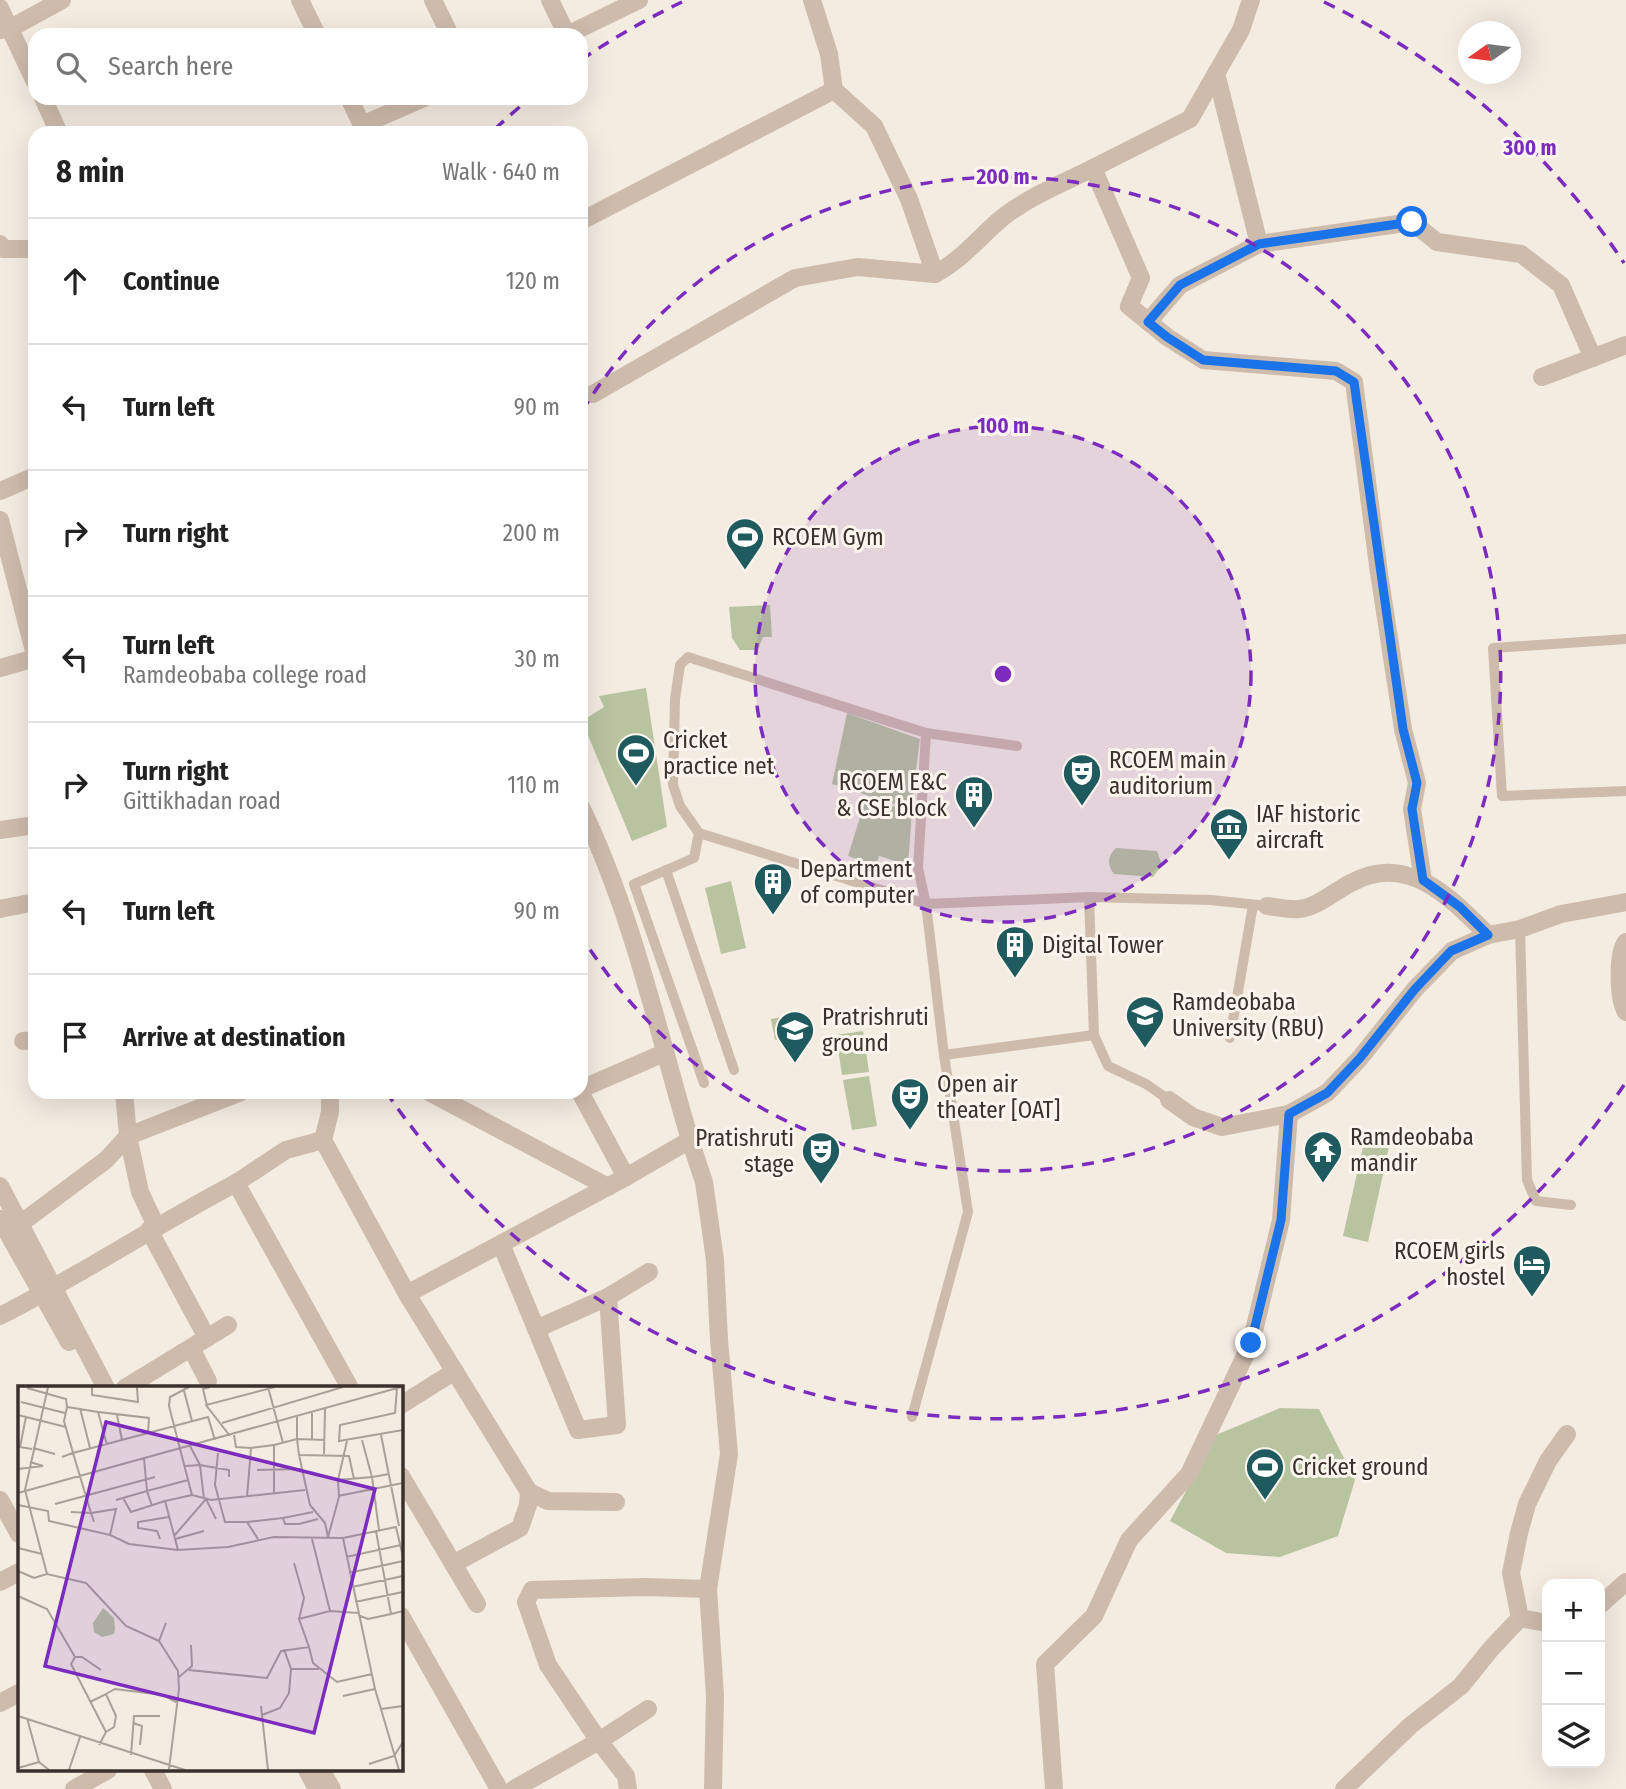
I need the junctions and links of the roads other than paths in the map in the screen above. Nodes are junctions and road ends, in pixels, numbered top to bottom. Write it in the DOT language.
graph roads {
  1 [pos="62,0"];
  2 [pos="300,0"];
  3 [pos="433,0"];
  4 [pos="550,0"];
  5 [pos="639,0"];
  6 [pos="812,0"];
  7 [pos="1251,0"];
  8 [pos="0,8"];
  9 [pos="314,28"];
  10 [pos="447,28"];
  11 [pos="564,28"];
  12 [pos="581,28"];
  13 [pos="5,29"];
  14 [pos="28,70"];
  15 [pos="1216,73"];
  16 [pos="834,90"];
  17 [pos="46,105"];
  18 [pos="352,105"];
  19 [pos="410,105"];
  20 [pos="56,126"];
  21 [pos="363,126"];
  22 [pos="370,126"];
  23 [pos="1093,168"];
  24 [pos="588,217"];
  25 [pos="1259,244"];
  26 [pos="1,247"];
  27 [pos="28,249"];
  28 [pos="935,274"];
  29 [pos="1148,322"];
  30 [pos="1626,345"];
  31 [pos="1593,358"];
  32 [pos="1542,377"];
  33 [pos="593,394"];
  34 [pos="28,479"];
  35 [pos="0,491"];
  36 [pos="0,520"];
  37 [pos="28,630"];
  38 [pos="1626,639"];
  39 [pos="28,659"];
  40 [pos="0,668"];
  41 [pos="926,733"];
  42 [pos="1017,746"];
  43 [pos="1626,791"];
  44 [pos="588,824"];
  45 [pos="28,826"];
  46 [pos="0,830"];
  47 [pos="699,833"];
  48 [pos="666,870"];
  49 [pos="1423,880"];
  50 [pos="1089,897"];
  51 [pos="1626,902"];
  52 [pos="28,903"];
  53 [pos="926,904"];
  54 [pos="1260,905"];
  55 [pos="0,909"];
  56 [pos="1520,929"];
  57 [pos="1488,935"];
  58 [pos="1626,942"];
  59 [pos="1626,1012"];
  60 [pos="1094,1035"];
  61 [pos="1230,1038"];
  62 [pos="664,1053"];
  63 [pos="944,1055"];
  64 [pos="734,1070"];
  65 [pos="704,1083"];
  66 [pos="588,1087"];
  67 [pos="125,1099"];
  68 [pos="223,1099"];
  69 [pos="330,1099"];
  70 [pos="442,1099"];
  71 [pos="586,1099"];
  72 [pos="1169,1100"];
  73 [pos="1289,1114"];
  74 [pos="128,1136"];
  75 [pos="323,1140"];
  76 [pos="690,1140"];
  77 [pos="626,1177"];
  78 [pos="236,1183"];
  79 [pos="0,1186"];
  80 [pos="608,1187"];
  81 [pos="1571,1205"];
  82 [pos="0,1219"];
  83 [pos="20,1224"];
  84 [pos="152,1228"];
  85 [pos="500,1244"];
  86 [pos="649,1272"];
  87 [pos="48,1291"];
  88 [pos="407,1294"];
  89 [pos="608,1297"];
  90 [pos="0,1315"];
  91 [pos="228,1325"];
  92 [pos="536,1329"];
  93 [pos="207,1338"];
  94 [pos="191,1348"];
  95 [pos="455,1371"];
  96 [pos="208,1381"];
  97 [pos="93,1386"];
  98 [pos="105,1386"];
  99 [pos="128,1386"];
  100 [pos="349,1386"];
  101 [pos="402,1404"];
  102 [pos="912,1417"];
  103 [pos="1567,1434"];
  104 [pos="402,1478"];
  105 [pos="529,1492"];
  106 [pos="616,1502"];
  107 [pos="1,1505"];
  108 [pos="18,1532"];
  109 [pos="453,1564"];
  110 [pos="18,1573"];
  111 [pos="0,1582"];
  112 [pos="1626,1582"];
  113 [pos="708,1589"];
  114 [pos="1605,1601"];
  115 [pos="477,1604"];
  116 [pos="402,1618"];
  117 [pos="1521,1618"];
  118 [pos="1542,1622"];
  119 [pos="18,1694"];
  120 [pos="0,1703"];
  121 [pos="648,1709"];
  122 [pos="599,1741"];
  123 [pos="104,1772"];
  124 [pos="154,1772"];
  125 [pos="308,1772"];
  126 [pos="322,1772"];
  127 [pos="74,1789"];
  128 [pos="163,1789"];
  129 [pos="317,1789"];
  130 [pos="332,1789"];
  131 [pos="499,1789"];
  132 [pos="514,1789"];
  133 [pos="628,1789"];
  134 [pos="713,1789"];
  135 [pos="1054,1789"];
  136 [pos="1344,1789"];
  1 -- 13 [label="street"];
  2 -- 9 [label="street"];
  3 -- 10 [label="street"];
  4 -- 11 [label="street"];
  5 -- 12 [label="street"];
  6 -- 16 [label="street"];
  7 -- 15 [label="street"];
  8 -- 13 [label="street"];
  13 -- 14 [label="street"];
  15 -- 23 [label="street"];
  15 -- 25 [label="street"];
  16 -- 24 [label="street"];
  16 -- 28 [label="street"];
  17 -- 20 [label="street"];
  18 -- 21 [label="street"];
  19 -- 22 [label="street"];
  23 -- 28 [label="street"];
  23 -- 29 [label="street"];
  25 -- 29 [label="street"];
  25 -- 31 [label="street"];
  26 -- 27 [label="street"];
  28 -- 33 [label="street"];
  29 -- 49 [label="street"];
  30 -- 31 [label="street"];
  31 -- 32 [label="street"];
  34 -- 35 [label="street"];
  36 -- 37 [label="street"];
  38 -- 43 [label="lane"];
  39 -- 40 [label="street"];
  41 -- 42 [label="lane"];
  41 -- 47 [label="lane"];
  41 -- 53 [label="lane"];
  44 -- 62 [label="street"];
  45 -- 46 [label="street"];
  47 -- 48 [label="lane"];
  47 -- 53 [label="lane"];
  48 -- 64 [label="lane"];
  48 -- 65 [label="lane"];
  49 -- 54 [label="street"];
  49 -- 57 [label="street"];
  50 -- 53 [label="lane"];
  50 -- 54 [label="lane"];
  50 -- 60 [label="lane"];
  51 -- 56 [label="street"];
  52 -- 55 [label="street"];
  53 -- 63 [label="lane"];
  54 -- 61 [label="lane"];
  56 -- 57 [label="street"];
  56 -- 81 [label="lane"];
  57 -- 73 [label="street"];
  58 -- 59 [label="street"];
  60 -- 63 [label="lane"];
  60 -- 72 [label="lane"];
  62 -- 66 [label="street"];
  62 -- 76 [label="street"];
  63 -- 102 [label="lane"];
  67 -- 74 [label="street"];
  68 -- 74 [label="street"];
  69 -- 75 [label="street"];
  70 -- 80 [label="street"];
  71 -- 77 [label="street"];
  72 -- 73 [label="street"];
  73 -- 135 [label="street"];
  74 -- 83 [label="street"];
  74 -- 84 [label="street"];
  75 -- 78 [label="street"];
  75 -- 88 [label="street"];
  76 -- 77 [label="street"];
  76 -- 113 [label="street"];
  77 -- 80 [label="street"];
  78 -- 84 [label="street"];
  78 -- 100 [label="street"];
  79 -- 83 [label="street"];
  80 -- 85 [label="street"];
  82 -- 87 [label="street"];
  83 -- 87 [label="street"];
  84 -- 87 [label="street"];
  84 -- 93 [label="street"];
  85 -- 88 [label="street"];
  85 -- 92 [label="street"];
  86 -- 89 [label="street"];
  87 -- 90 [label="street"];
  87 -- 97 [label="street"];
  87 -- 98 [label="street"];
  88 -- 95 [label="street"];
  89 -- 92 [label="street"];
  89 -- 92 [label="street"];
  91 -- 93 [label="street"];
  93 -- 94 [label="street"];
  94 -- 96 [label="street"];
  94 -- 99 [label="street"];
  95 -- 101 [label="street"];
  95 -- 105 [label="street"];
  103 -- 117 [label="street"];
  104 -- 109 [label="street"];
  105 -- 106 [label="street"];
  105 -- 109 [label="street"];
  107 -- 108 [label="street"];
  109 -- 115 [label="street"];
  110 -- 111 [label="street"];
  112 -- 114 [label="street"];
  113 -- 122 [label="street"];
  113 -- 134 [label="street"];
  116 -- 131 [label="street"];
  117 -- 118 [label="street"];
  117 -- 136 [label="street"];
  119 -- 120 [label="street"];
  121 -- 122 [label="street"];
  122 -- 132 [label="street"];
  122 -- 133 [label="street"];
  123 -- 127 [label="street"];
  124 -- 128 [label="street"];
  125 -- 129 [label="street"];
  126 -- 130 [label="street"];
}
